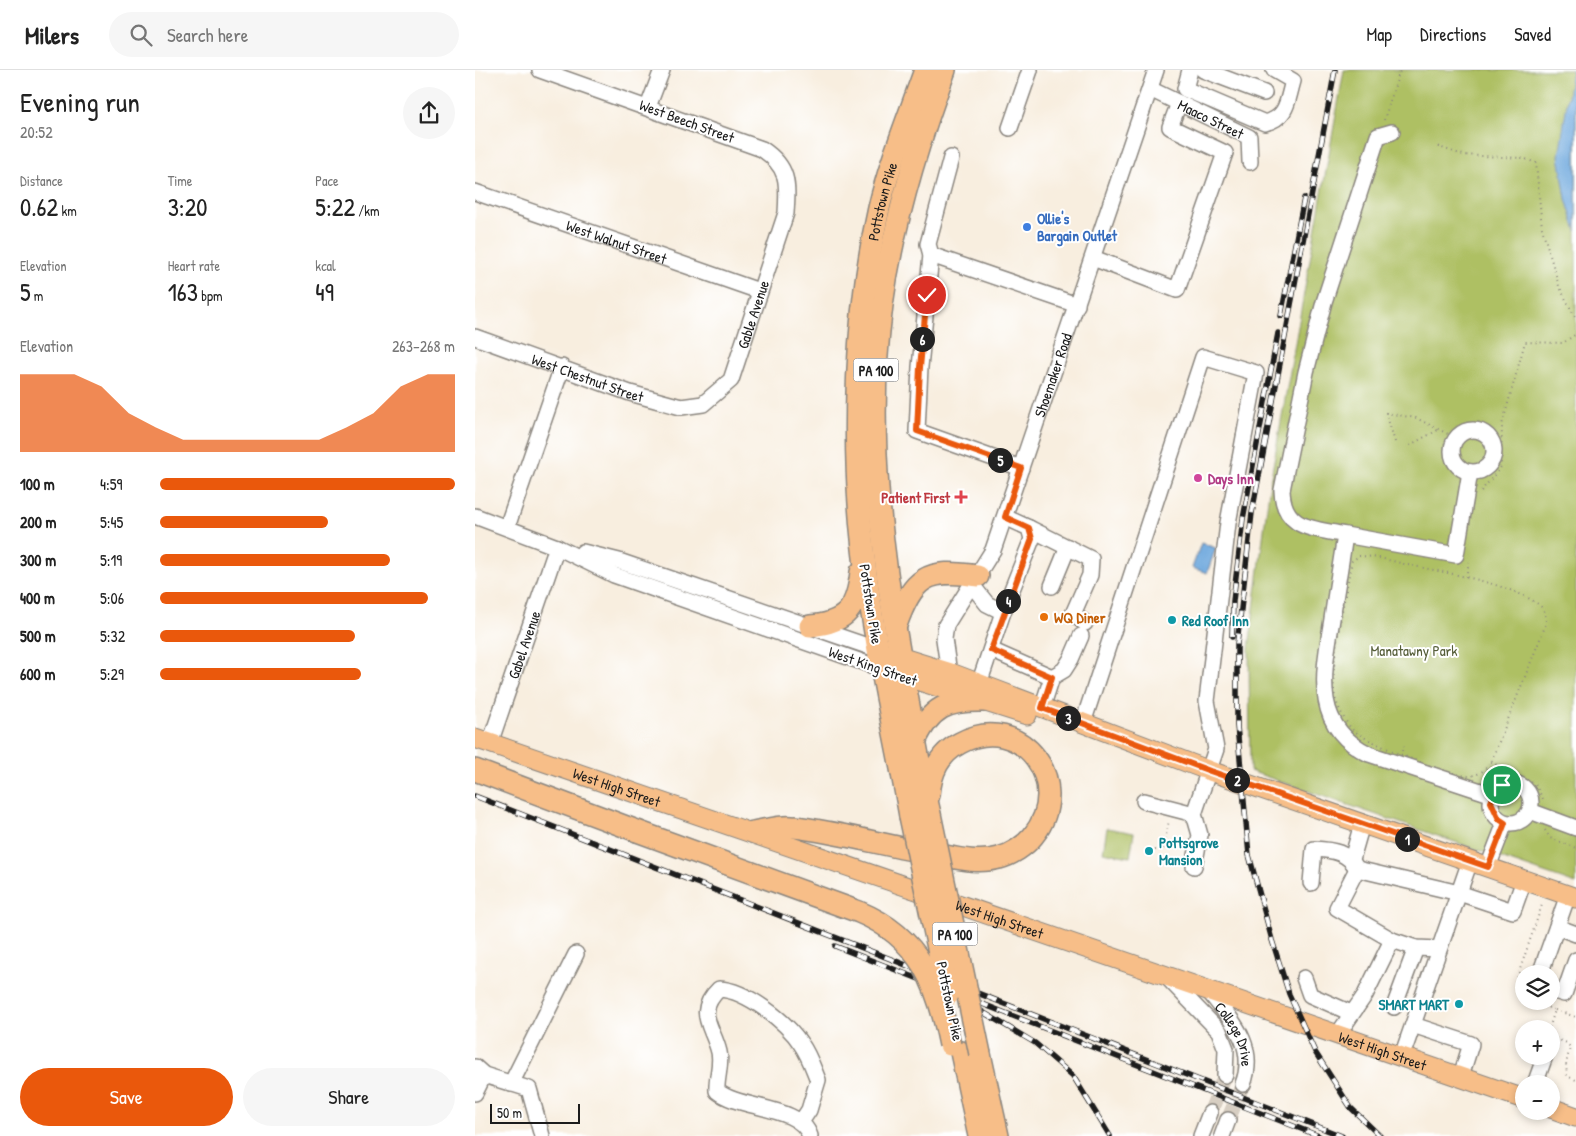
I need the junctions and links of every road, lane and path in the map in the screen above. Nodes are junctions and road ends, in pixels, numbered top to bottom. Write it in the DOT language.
graph roads {
  1 [pos="540,70"];
  2 [pos="662,70"];
  3 [pos="925,70"];
  4 [pos="945,70"];
  5 [pos="1030,70"];
  6 [pos="1190,70"];
  7 [pos="1203,70"];
  8 [pos="1400,70"];
  9 [pos="1154,71"];
  10 [pos="1284,72"];
  11 [pos="1150,89"];
  12 [pos="1265,93"];
  13 [pos="1179,103"];
  14 [pos="648,107"];
  15 [pos="1010,128"];
  16 [pos="1385,134"];
  17 [pos="1439,147"];
  18 [pos="951,158"];
  19 [pos="1250,162"];
  20 [pos="475,192"];
  21 [pos="787,213"];
  22 [pos="931,255"];
  23 [pos="1093,258"];
  24 [pos="759,291"];
  25 [pos="1077,305"];
  26 [pos="1576,319"];
  27 [pos="1576,334"];
  28 [pos="475,337"];
  29 [pos="562,367"];
  30 [pos="703,404"];
  31 [pos="1440,429"];
  32 [pos="1456,438"];
  33 [pos="1395,442"];
  34 [pos="1410,445"];
  35 [pos="1021,468"];
  36 [pos="1470,472"];
  37 [pos="1480,492"];
  38 [pos="475,516"];
  39 [pos="1005,517"];
  40 [pos="507,527"];
  41 [pos="1029,528"];
  42 [pos="1345,535"];
  43 [pos="557,547"];
  44 [pos="1069,547"];
  45 [pos="863,549"];
  46 [pos="1469,558"];
  47 [pos="1466,577"];
  48 [pos="975,580"];
  49 [pos="1052,586"];
  50 [pos="1003,612"];
  51 [pos="810,626"];
  52 [pos="895,628"];
  53 [pos="991,650"];
  54 [pos="891,663"];
  55 [pos="949,673"];
  56 [pos="1052,677"];
  57 [pos="981,693"];
  58 [pos="1042,708"];
  59 [pos="1083,723"];
  60 [pos="482,740"];
  61 [pos="915,741"];
  62 [pos="1491,762"];
  63 [pos="1203,768"];
  64 [pos="475,770"];
  65 [pos="1493,795"];
  66 [pos="1144,801"];
  67 [pos="1171,808"];
  68 [pos="1530,811"];
  69 [pos="923,813"];
  70 [pos="1194,814"];
  71 [pos="1550,818"];
  72 [pos="1505,823"];
  73 [pos="1362,824"];
  74 [pos="1576,828"];
  75 [pos="753,832"];
  76 [pos="1576,848"];
  77 [pos="1155,850"];
  78 [pos="1354,864"];
  79 [pos="1479,864"];
  80 [pos="1194,866"];
  81 [pos="1524,880"];
  82 [pos="1311,883"];
  83 [pos="1459,893"];
  84 [pos="1572,897"];
  85 [pos="1543,902"];
  86 [pos="1557,927"];
  87 [pos="1576,934"];
  88 [pos="1392,940"];
  89 [pos="1416,948"];
  90 [pos="1439,949"];
  91 [pos="575,954"];
  92 [pos="1576,960"];
  93 [pos="1521,965"];
  94 [pos="1543,965"];
  95 [pos="1164,974"];
  96 [pos="1304,978"];
  97 [pos="1207,989"];
  98 [pos="1560,993"];
  99 [pos="1320,1001"];
  100 [pos="1394,1007"];
  101 [pos="1555,1010"];
  102 [pos="1351,1013"];
  103 [pos="1576,1016"];
  104 [pos="1552,1020"];
  105 [pos="1313,1025"];
  106 [pos="1413,1025"];
  107 [pos="1338,1034"];
  108 [pos="1560,1041"];
  109 [pos="964,1051"];
  110 [pos="1402,1056"];
  111 [pos="480,1071"];
  112 [pos="1225,1075"];
  113 [pos="1461,1076"];
  114 [pos="1576,1080"];
  115 [pos="511,1084"];
  116 [pos="1243,1084"];
  117 [pos="475,1093"];
  118 [pos="1515,1096"];
  119 [pos="1560,1111"];
  120 [pos="1210,1113"];
  121 [pos="1576,1117"];
  122 [pos="1229,1120"];
  123 [pos="801,1122"];
  124 [pos="978,1129"];
  125 [pos="542,1136"];
  126 [pos="811,1136"];
  127 [pos="998,1136"];
  128 [pos="1201,1136"];
  129 [pos="1222,1136"];
  1 -- 14 [label="street, West Beech Street"];
  2 -- 14 [label="street"];
  3 -- 45 [label="highway, Pottstown Pike / PA 100"];
  4 -- 52 [label="highway, Pottstown Pike / PA 100"];
  5 -- 15 [label="street"];
  6 -- 10 [label="street"];
  7 -- 12 [label="street"];
  8 -- 16 [label="path"];
  9 -- 11 [label="street, Shoemaker Road"];
  11 -- 13 [label="street, Maaco Street"];
  11 -- 23 [label="street, Shoemaker Road"];
  13 -- 19 [label="street, Maaco Street"];
  13 -- 23 [label="street"];
  14 -- 21 [label="street, West Beech Street"];
  16 -- 42 [label="street"];
  17 -- 26 [label="path"];
  18 -- 22 [label="street"];
  20 -- 24 [label="street, West Walnut Street"];
  21 -- 24 [label="street, Gable Avenue"];
  22 -- 25 [label="street"];
  22 -- 35 [label="street"];
  23 -- 25 [label="street, Shoemaker Road"];
  24 -- 30 [label="street, Gable Avenue"];
  25 -- 35 [label="street, Shoemaker Road"];
  27 -- 37 [label="path"];
  28 -- 29 [label="street, West Chestnut Street"];
  29 -- 30 [label="street, West Chestnut Street"];
  29 -- 40 [label="street"];
  31 -- 32 [label="path"];
  31 -- 33 [label="path"];
  31 -- 34 [label="path"];
  32 -- 36 [label="street"];
  32 -- 36 [label="street"];
  35 -- 39 [label="street, Shoemaker Road"];
  36 -- 42 [label="street"];
  38 -- 40 [label="street, West King Street"];
  39 -- 41 [label="street"];
  39 -- 48 [label="street, Shoemaker Road"];
  40 -- 43 [label="street, West King Street"];
  41 -- 44 [label="street"];
  41 -- 50 [label="street"];
  42 -- 65 [label="street"];
  43 -- 51 [label="street, West King Street"];
  43 -- 54 [label="street, West King Street"];
  43 -- 60 [label="street, Gabel Avenue"];
  44 -- 49 [label="street"];
  44 -- 56 [label="street"];
  45 -- 51 [label="highway"];
  45 -- 54 [label="highway, Pottstown Pike / PA 100"];
  46 -- 47 [label="path"];
  47 -- 62 [label="path"];
  47 -- 62 [label="path"];
  48 -- 50 [label="street"];
  48 -- 52 [label="highway"];
  48 -- 55 [label="street, Shoemaker Road"];
  50 -- 53 [label="street"];
  51 -- 54 [label="street, West King Street"];
  52 -- 54 [label="highway, Pottstown Pike / PA 100"];
  53 -- 56 [label="street"];
  53 -- 57 [label="street"];
  54 -- 55 [label="main road, West King Street"];
  54 -- 57 [label="main road, West King Street"];
  54 -- 61 [label="highway, Pottstown Pike / PA 100"];
  54 -- 69 [label="highway, Pottstown Pike / PA 100"];
  55 -- 57 [label="main road, West King Street"];
  56 -- 58 [label="street"];
  57 -- 58 [label="main road, West King Street"];
  57 -- 61 [label="highway"];
  57 -- 63 [label="main road, West King Street"];
  58 -- 59 [label="main road, West King Street"];
  59 -- 63 [label="main road, West King Street"];
  59 -- 63 [label="street"];
  60 -- 75 [label="main road, West High Street"];
  61 -- 69 [label="highway, Pottstown Pike / PA 100"];
  62 -- 71 [label="path"];
  63 -- 70 [label="street"];
  63 -- 73 [label="main road, West King Street"];
  64 -- 109 [label="highway, bridge"];
  65 -- 68 [label="street"];
  65 -- 72 [label="street"];
  66 -- 67 [label="street"];
  67 -- 70 [label="street"];
  67 -- 77 [label="path"];
  68 -- 71 [label="street"];
  68 -- 72 [label="street"];
  69 -- 75 [label="highway"];
  69 -- 109 [label="highway, Pottstown Pike / PA 100, bridge"];
  70 -- 80 [label="street"];
  71 -- 74 [label="street"];
  71 -- 76 [label="path"];
  72 -- 79 [label="street"];
  73 -- 78 [label="street"];
  73 -- 79 [label="main road, West King Street"];
  75 -- 95 [label="main road, West High Street"];
  78 -- 82 [label="street"];
  78 -- 83 [label="street"];
  78 -- 88 [label="street"];
  79 -- 81 [label="main road, West King Street"];
  79 -- 83 [label="street"];
  81 -- 83 [label="street"];
  81 -- 84 [label="main road, West King Street"];
  83 -- 90 [label="street"];
  84 -- 86 [label="street"];
  85 -- 93 [label="path"];
  86 -- 87 [label="street"];
  86 -- 94 [label="street"];
  88 -- 89 [label="street"];
  88 -- 102 [label="street"];
  89 -- 90 [label="street"];
  89 -- 100 [label="street"];
  90 -- 106 [label="street"];
  91 -- 115 [label="street"];
  92 -- 98 [label="street"];
  95 -- 97 [label="main road, West High Street"];
  95 -- 112 [label="street, College Drive"];
  96 -- 99 [label="street"];
  97 -- 105 [label="main road, West High Street"];
  97 -- 116 [label="street, College Drive"];
  99 -- 102 [label="street"];
  99 -- 105 [label="street"];
  101 -- 103 [label="path"];
  101 -- 104 [label="path"];
  102 -- 107 [label="street"];
  105 -- 107 [label="main road, West High Street"];
  106 -- 110 [label="street"];
  106 -- 113 [label="street"];
  107 -- 110 [label="main road, West High Street"];
  108 -- 114 [label="path"];
  109 -- 124 [label="highway, Pottstown Pike / PA 100"];
  109 -- 127 [label="highway, Pottstown Pike / PA 100"];
  110 -- 113 [label="main road, West High Street"];
  111 -- 115 [label="street"];
  111 -- 117 [label="street"];
  113 -- 118 [label="main road, West High Street"];
  115 -- 125 [label="street"];
  119 -- 121 [label="main road"];
  120 -- 128 [label="street"];
  122 -- 129 [label="street"];
  123 -- 123 [label="street"];
  123 -- 126 [label="street"];
}
